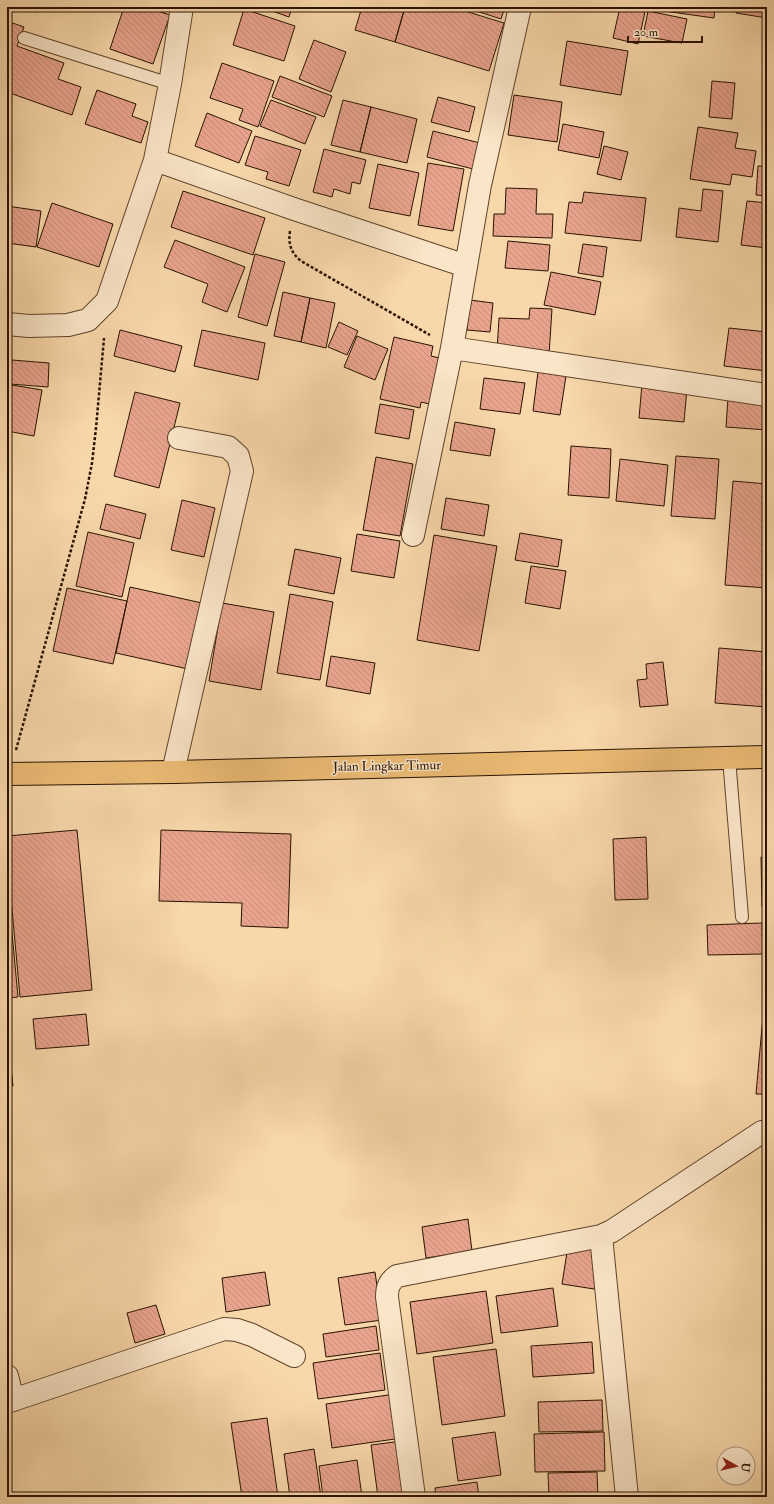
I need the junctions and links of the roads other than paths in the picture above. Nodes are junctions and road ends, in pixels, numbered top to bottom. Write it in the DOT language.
graph roads {
  1 [pos="182,7"];
  2 [pos="520,7"];
  3 [pos="24,38"];
  4 [pos="170,84"];
  5 [pos="155,160"];
  6 [pos="466,266"];
  7 [pos="7,324"];
  8 [pos="452,348"];
  9 [pos="767,395"];
  10 [pos="180,438"];
  11 [pos="413,536"];
  12 [pos="767,757"];
  13 [pos="729,758"];
  14 [pos="173,772"];
  15 [pos="8,774"];
  16 [pos="742,917"];
  17 [pos="767,1131"];
  18 [pos="601,1236"];
  19 [pos="294,1356"];
  20 [pos="7,1376"];
  21 [pos="10,1401"];
  22 [pos="414,1497"];
  23 [pos="627,1497"];
  1 -- 4 [label="street"];
  2 -- 6 [label="street"];
  3 -- 4 [label="lane"];
  4 -- 5 [label="street"];
  5 -- 6 [label="street"];
  5 -- 7 [label="street"];
  6 -- 8 [label="street"];
  8 -- 9 [label="street"];
  8 -- 11 [label="street"];
  10 -- 14 [label="street"];
  12 -- 13 [label="highway, Jalan Lingkar Timur"];
  13 -- 14 [label="highway, Jalan Lingkar Timur"];
  13 -- 16 [label="lane"];
  14 -- 15 [label="highway, Jalan Lingkar Timur"];
  17 -- 18 [label="street"];
  18 -- 22 [label="street"];
  18 -- 23 [label="street"];
  19 -- 21 [label="street"];
  20 -- 21 [label="street"];
}
